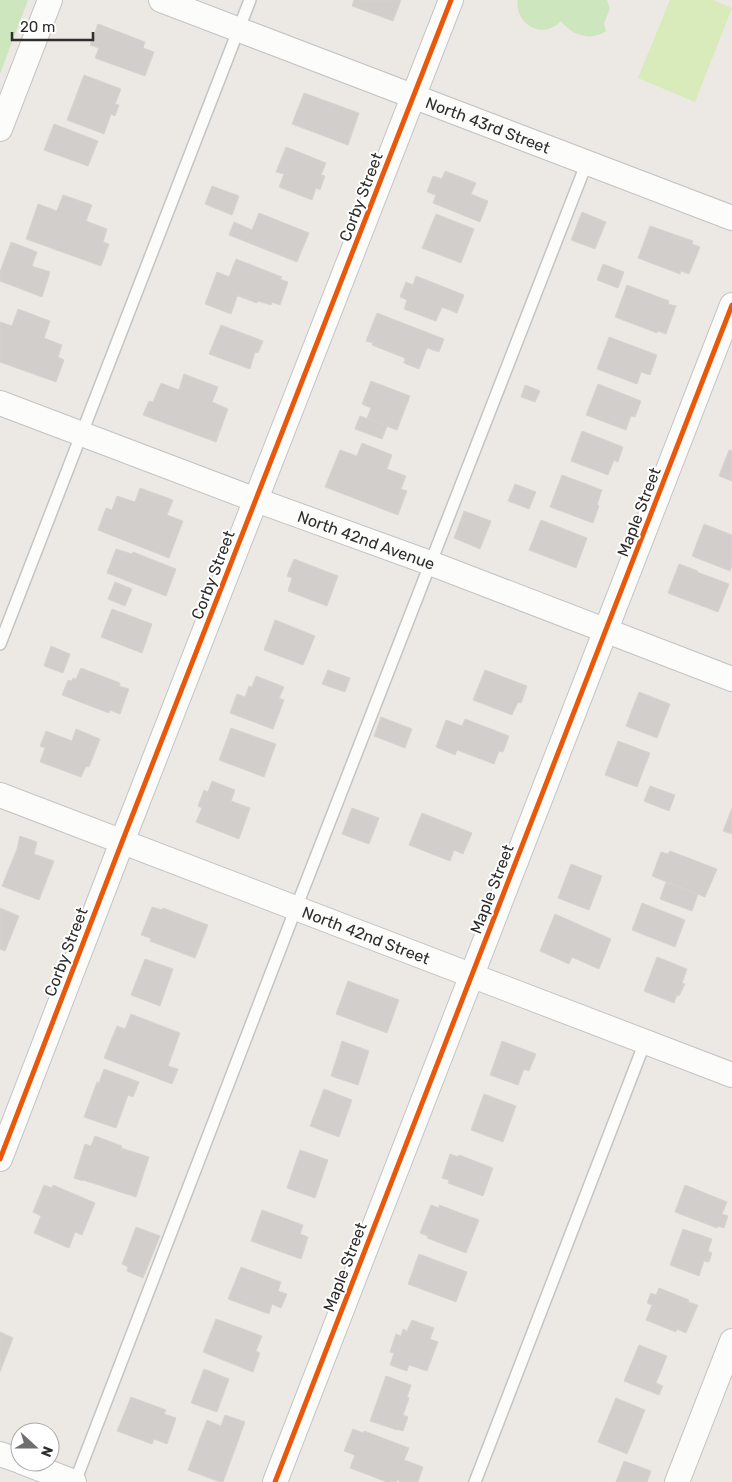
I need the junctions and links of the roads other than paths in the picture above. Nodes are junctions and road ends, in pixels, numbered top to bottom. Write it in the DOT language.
graph roads {
  1 [pos="50,0"];
  2 [pos="161,0"];
  3 [pos="250,0"];
  4 [pos="451,0"];
  5 [pos="239,29"];
  6 [pos="414,96"];
  7 [pos="0,129"];
  8 [pos="587,162"];
  9 [pos="732,218"];
  10 [pos="732,305"];
  11 [pos="0,403"];
  12 [pos="81,433"];
  13 [pos="256,500"];
  14 [pos="430,563"];
  15 [pos="606,631"];
  16 [pos="0,644"];
  17 [pos="732,679"];
  18 [pos="0,795"];
  19 [pos="122,842"];
  20 [pos="296,908"];
  21 [pos="472,975"];
  22 [pos="645,1042"];
  23 [pos="730,1068"];
  24 [pos="0,1159"];
  25 [pos="732,1341"];
  26 [pos="48,1472"];
  27 [pos="74,1482"];
  28 [pos="275,1482"];
  29 [pos="475,1482"];
  30 [pos="677,1482"];
  1 -- 7 [label="street"];
  2 -- 5 [label="street, North 43rd Street"];
  3 -- 5 [label="lane"];
  4 -- 6 [label="street, Corby Street"];
  5 -- 6 [label="street, North 43rd Street"];
  5 -- 12 [label="lane"];
  6 -- 8 [label="street, North 43rd Street"];
  6 -- 13 [label="street, Corby Street"];
  8 -- 9 [label="street, North 43rd Street"];
  8 -- 14 [label="lane"];
  10 -- 15 [label="street, Maple Street"];
  11 -- 12 [label="street, North 42nd Avenue"];
  12 -- 13 [label="street, North 42nd Avenue"];
  12 -- 16 [label="lane"];
  13 -- 14 [label="street, North 42nd Avenue"];
  13 -- 19 [label="street, Corby Street"];
  14 -- 15 [label="street, North 42nd Avenue"];
  14 -- 20 [label="lane"];
  15 -- 17 [label="street, North 42nd Avenue"];
  15 -- 21 [label="street, Maple Street"];
  18 -- 19 [label="street, North 42nd Street"];
  19 -- 20 [label="street, North 42nd Street"];
  19 -- 24 [label="street, Corby Street"];
  20 -- 21 [label="street, North 42nd Street"];
  20 -- 27 [label="lane"];
  21 -- 22 [label="street, North 42nd Street"];
  21 -- 28 [label="street, Maple Street"];
  22 -- 23 [label="street, North 42nd Street"];
  22 -- 29 [label="lane"];
  25 -- 30 [label="street"];
  26 -- 27 [label="street"];
}
